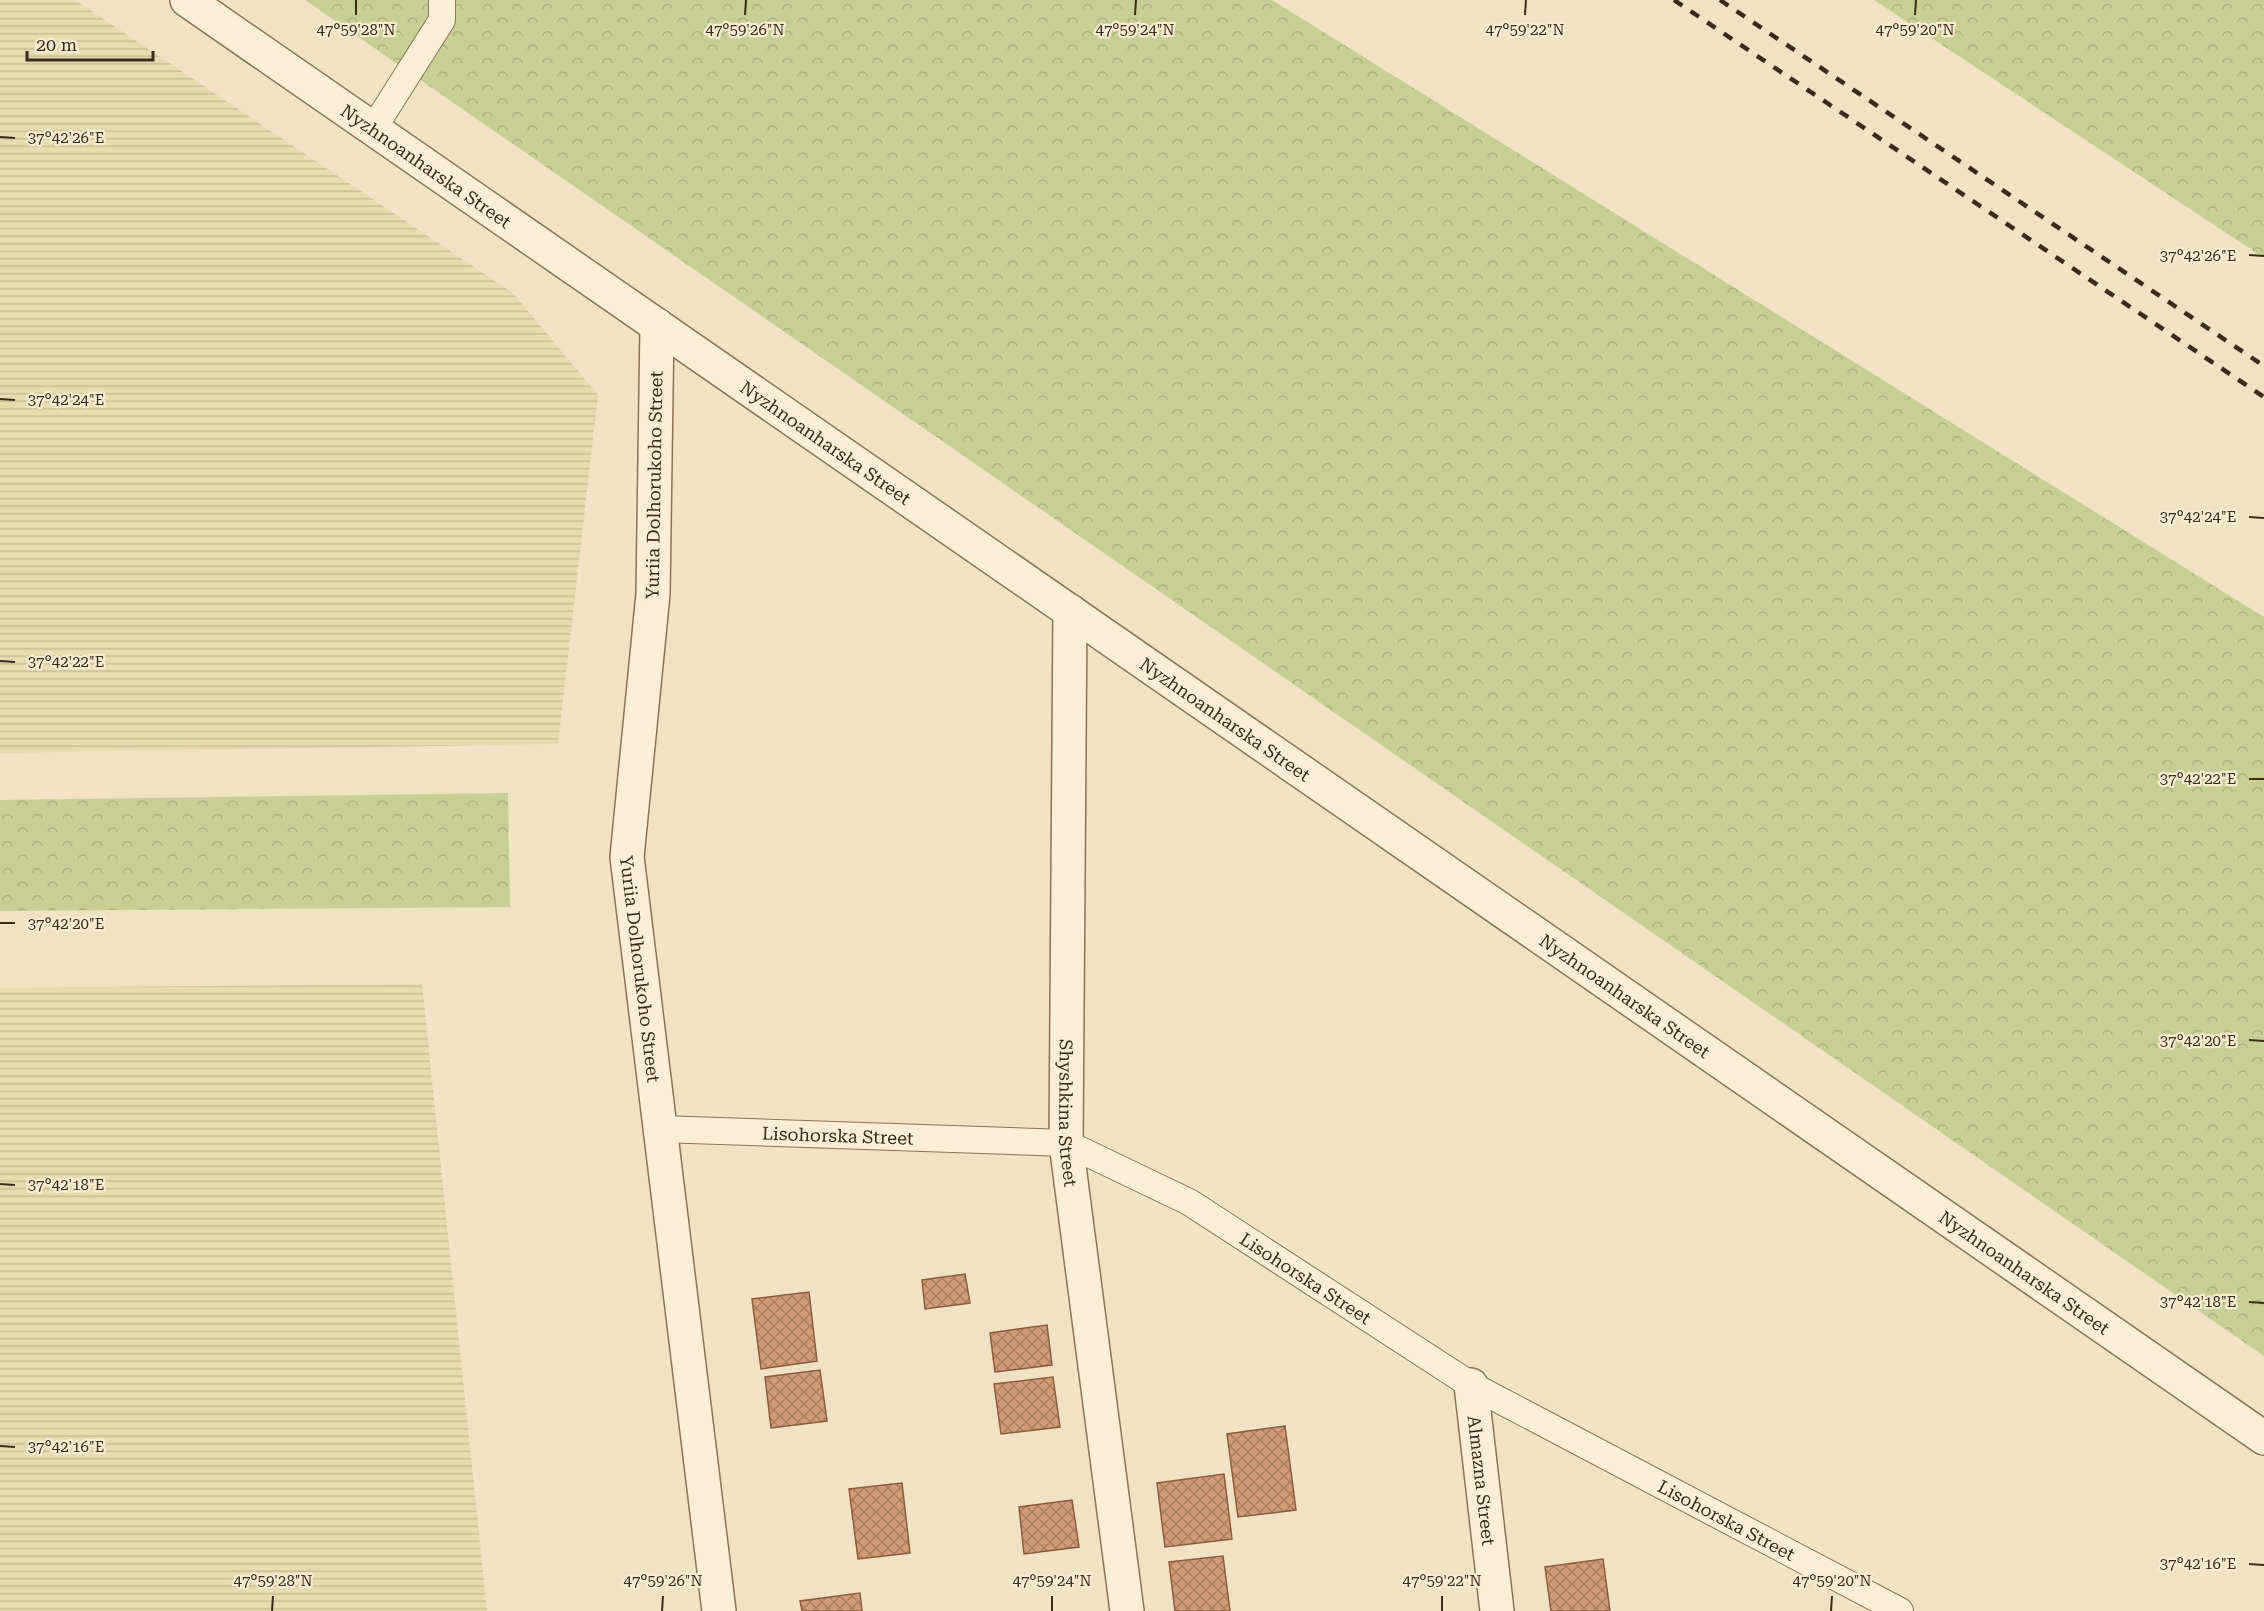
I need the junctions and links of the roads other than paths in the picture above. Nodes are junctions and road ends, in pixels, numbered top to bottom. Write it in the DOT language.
graph roads {
  1 [pos="187,0"];
  2 [pos="442,0"];
  3 [pos="373,129"];
  4 [pos="657,325"];
  5 [pos="1070,611"];
  6 [pos="660,1129"];
  7 [pos="1066,1143"];
  8 [pos="1471,1385"];
  9 [pos="2264,1438"];
  10 [pos="719,1611"];
  11 [pos="1127,1611"];
  12 [pos="1497,1611"];
  13 [pos="1900,1611"];
  1 -- 3 [label="street, Nyzhnoanharska Street"];
  2 -- 3 [label="lane"];
  3 -- 4 [label="street, Nyzhnoanharska Street"];
  4 -- 5 [label="street, Nyzhnoanharska Street"];
  4 -- 6 [label="street, Yuriia Dolhorukoho Street"];
  5 -- 7 [label="street, Shyshkina Street"];
  5 -- 9 [label="street, Nyzhnoanharska Street"];
  6 -- 7 [label="lane, Lisohorska Street"];
  6 -- 10 [label="street, Yuriia Dolhorukoho Street"];
  7 -- 8 [label="lane, Lisohorska Street"];
  7 -- 11 [label="street, Shyshkina Street"];
  8 -- 12 [label="street, Almazna Street"];
  8 -- 13 [label="lane, Lisohorska Street"];
}
